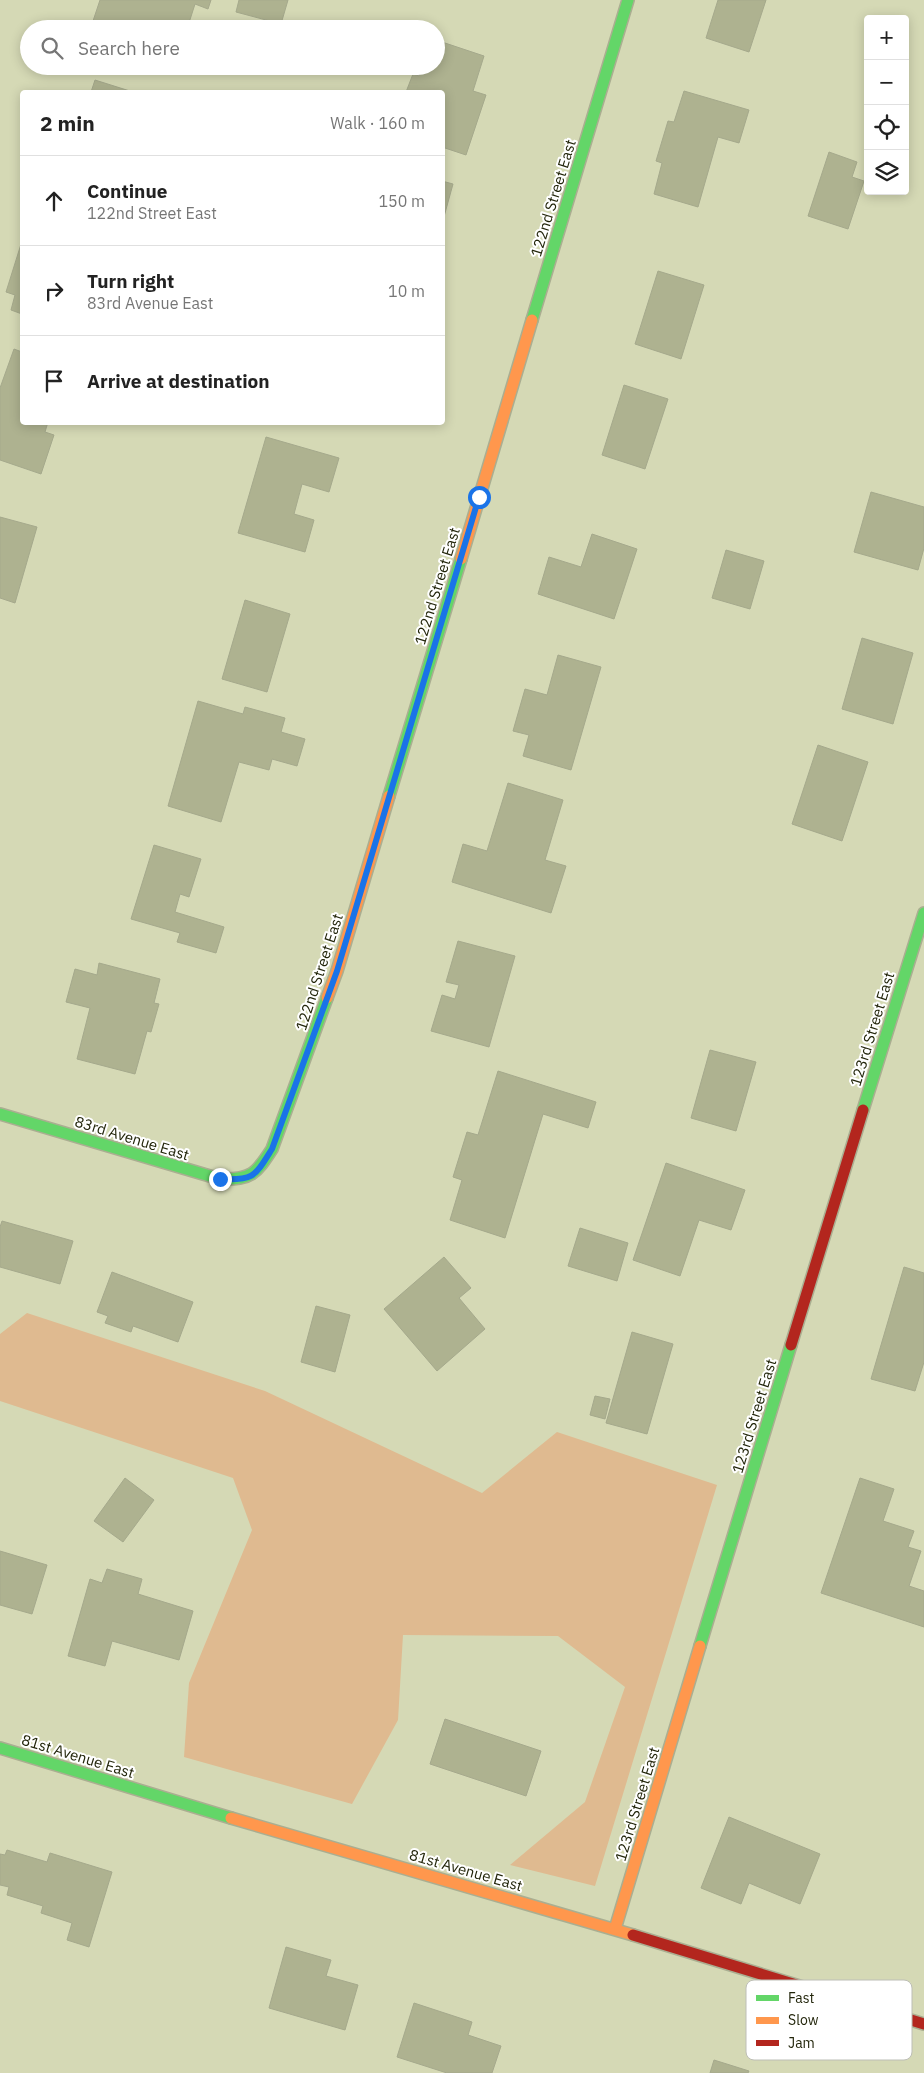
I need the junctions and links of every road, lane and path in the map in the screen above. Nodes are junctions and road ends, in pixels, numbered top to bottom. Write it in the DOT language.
graph roads {
  1 [pos="628,0"];
  2 [pos="924,913"];
  3 [pos="0,1114"];
  4 [pos="257,1173"];
  5 [pos="0,1748"];
  6 [pos="615,1929"];
  7 [pos="781,1980"];
  8 [pos="912,2020"];
  9 [pos="924,2024"];
  1 -- 4 [label="street, 122nd Street East"];
  2 -- 6 [label="street, 123rd Street East"];
  3 -- 4 [label="street, 83rd Avenue East"];
  5 -- 6 [label="street, 81st Avenue East"];
  6 -- 7 [label="street, 81st Avenue East"];
  8 -- 9 [label="street, 81st Avenue East"];
}
